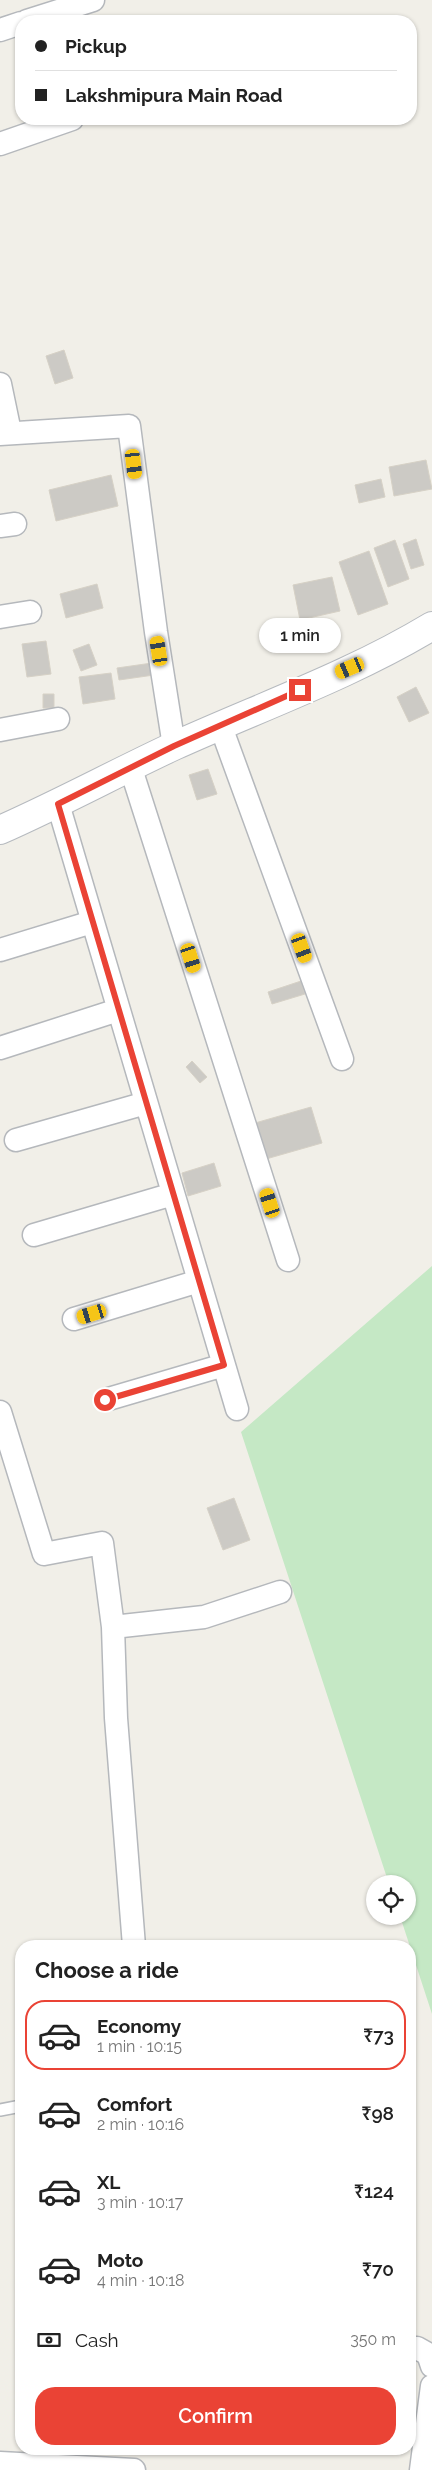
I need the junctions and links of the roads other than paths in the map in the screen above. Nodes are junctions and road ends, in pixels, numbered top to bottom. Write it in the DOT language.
graph roads {
  1 [pos="93,0"];
  2 [pos="46,15"];
  3 [pos="15,25"];
  4 [pos="0,30"];
  5 [pos="55,125"];
  6 [pos="0,144"];
  7 [pos="0,384"];
  8 [pos="5,433"];
  9 [pos="30,612"];
  10 [pos="0,617"];
  11 [pos="432,626"];
  12 [pos="58,719"];
  13 [pos="221,727"];
  14 [pos="0,730"];
  15 [pos="174,746"];
  16 [pos="131,769"];
  17 [pos="58,804"];
  18 [pos="0,830"];
  19 [pos="92,922"];
  20 [pos="0,950"];
  21 [pos="118,1010"];
  22 [pos="0,1048"];
  23 [pos="342,1059"];
  24 [pos="146,1103"];
  25 [pos="16,1140"];
  26 [pos="173,1194"];
  27 [pos="34,1235"];
  28 [pos="288,1260"];
  29 [pos="199,1280"];
  30 [pos="74,1319"];
  31 [pos="224,1365"];
  32 [pos="105,1400"];
  33 [pos="237,1409"];
  34 [pos="0,1412"];
  35 [pos="280,1592"];
  36 [pos="113,1627"];
  37 [pos="134,1940"];
  38 [pos="15,2107"];
  39 [pos="0,2110"];
  40 [pos="416,2348"];
  41 [pos="432,2366"];
  42 [pos="432,2386"];
  43 [pos="0,2463"];
  44 [pos="134,2470"];
  45 [pos="421,2470"];
  1 -- 2 [label="street"];
  3 -- 4 [label="street"];
  5 -- 6 [label="street"];
  7 -- 8 [label="street"];
  8 -- 15 [label="street"];
  9 -- 10 [label="street"];
  11 -- 13 [label="main road"];
  12 -- 14 [label="street"];
  13 -- 15 [label="main road"];
  13 -- 23 [label="street"];
  15 -- 16 [label="main road"];
  16 -- 17 [label="main road"];
  16 -- 28 [label="street"];
  17 -- 18 [label="main road"];
  17 -- 19 [label="street"];
  19 -- 20 [label="street"];
  19 -- 21 [label="street"];
  21 -- 22 [label="street"];
  21 -- 24 [label="street"];
  24 -- 25 [label="street"];
  24 -- 26 [label="street"];
  26 -- 27 [label="street"];
  26 -- 29 [label="street"];
  29 -- 30 [label="street"];
  29 -- 31 [label="street"];
  31 -- 32 [label="street"];
  31 -- 33 [label="street"];
  34 -- 36 [label="street"];
  35 -- 36 [label="street"];
  36 -- 37 [label="street"];
  38 -- 39 [label="lane"];
  40 -- 41 [label="street"];
  42 -- 45 [label="street"];
  43 -- 44 [label="street"];
}
